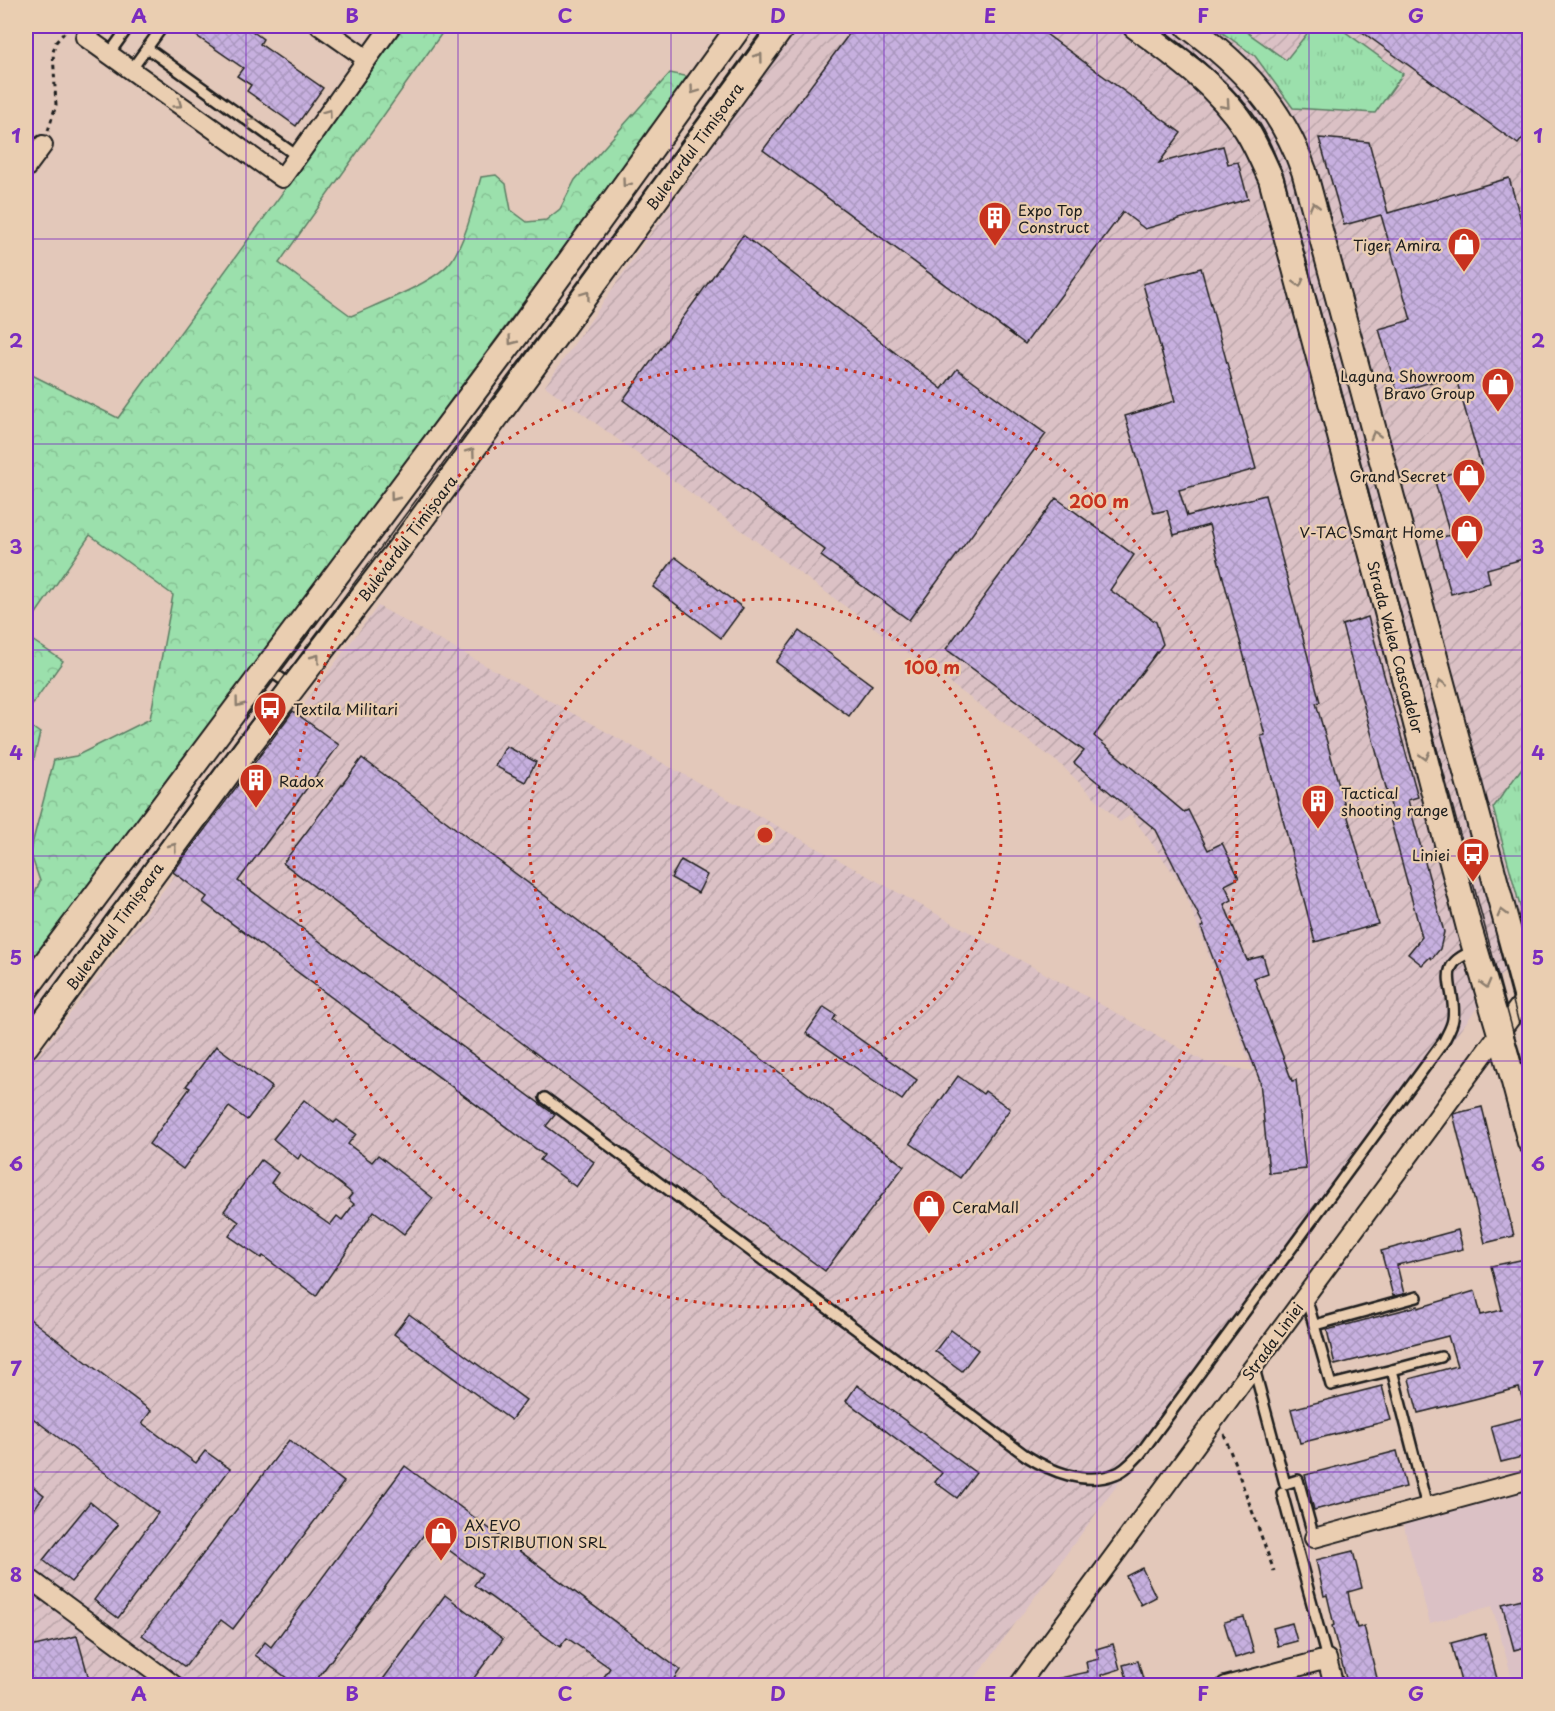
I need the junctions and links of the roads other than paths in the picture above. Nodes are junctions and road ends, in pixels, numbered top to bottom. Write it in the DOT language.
graph roads {
  1 [pos="94,26"];
  2 [pos="129,26"];
  3 [pos="163,26"];
  4 [pos="320,26"];
  5 [pos="740,26"];
  6 [pos="783,26"];
  7 [pos="1135,26"];
  8 [pos="1188,26"];
  9 [pos="386,27"];
  10 [pos="147,48"];
  11 [pos="1218,48"];
  12 [pos="109,54"];
  13 [pos="367,59"];
  14 [pos="131,70"];
  15 [pos="1196,73"];
  16 [pos="43,146"];
  17 [pos="297,156"];
  18 [pos="26,168"];
  19 [pos="1365,399"];
  20 [pos="1333,408"];
  21 [pos="1413,576"];
  22 [pos="1380,585"];
  23 [pos="266,668"];
  24 [pos="294,688"];
  25 [pos="167,800"];
  26 [pos="194,819"];
  27 [pos="1476,950"];
  28 [pos="26,989"];
  29 [pos="1528,1003"];
  30 [pos="1500,1032"];
  31 [pos="26,1046"];
  32 [pos="545,1098"];
  33 [pos="1530,1142"];
  34 [pos="1305,1295"];
  35 [pos="1417,1298"];
  36 [pos="1315,1325"];
  37 [pos="1441,1357"];
  38 [pos="1253,1366"];
  39 [pos="1392,1370"];
  40 [pos="1530,1479"];
  41 [pos="1282,1492"];
  42 [pos="1427,1507"];
  43 [pos="1314,1538"];
  44 [pos="26,1576"];
  45 [pos="1327,1659"];
  46 [pos="175,1686"];
  47 [pos="1018,1686"];
  48 [pos="1226,1686"];
  49 [pos="1334,1686"];
  1 -- 12 [label="street"];
  2 -- 12 [label="lane"];
  3 -- 10 [label="lane"];
  4 -- 13 [label="street"];
  5 -- 23 [label="main road, one-way"];
  24 -- 6 [label="main road, Bulevardul Timișoara, one-way"];
  7 -- 15 [label="main road, Strada Valea Cascadelor"];
  8 -- 11 [label="main road"];
  9 -- 13 [label="street"];
  10 -- 14 [label="lane"];
  17 -- 10 [label="lane, one-way"];
  11 -- 15 [label="main road"];
  19 -- 11 [label="main road, one-way"];
  12 -- 14 [label="street"];
  17 -- 13 [label="street, one-way"];
  14 -- 17 [label="street, one-way"];
  15 -- 20 [label="main road, Strada Valea Cascadelor, one-way"];
  16 -- 18 [label="street"];
  19 -- 20 [label="main road"];
  21 -- 19 [label="main road, one-way"];
  20 -- 22 [label="main road, Strada Valea Cascadelor"];
  21 -- 22 [label="main road"];
  29 -- 21 [label="main road, one-way"];
  22 -- 27 [label="main road, Strada Valea Cascadelor, one-way"];
  23 -- 24 [label="lane"];
  23 -- 25 [label="main road, one-way"];
  24 -- 26 [label="main road, Bulevardul Timișoara"];
  25 -- 26 [label="main road"];
  25 -- 28 [label="main road"];
  31 -- 26 [label="main road, Bulevardul Timișoara, one-way"];
  27 -- 30 [label="main road, Strada Valea Cascadelor, one-way"];
  27 -- 32 [label="lane"];
  29 -- 30 [label="street, Strada Liniei"];
  30 -- 33 [label="main road, Strada Valea Cascadelor"];
  30 -- 34 [label="street, Strada Liniei"];
  34 -- 36 [label="lane"];
  34 -- 38 [label="street, Strada Liniei"];
  35 -- 36 [label="lane"];
  36 -- 39 [label="lane"];
  37 -- 39 [label="lane"];
  38 -- 43 [label="lane"];
  38 -- 47 [label="street, Strada Liniei"];
  39 -- 42 [label="lane"];
  40 -- 42 [label="street"];
  41 -- 45 [label="lane"];
  42 -- 43 [label="street"];
  44 -- 46 [label="street"];
  45 -- 48 [label="street"];
  45 -- 49 [label="street"];
}
